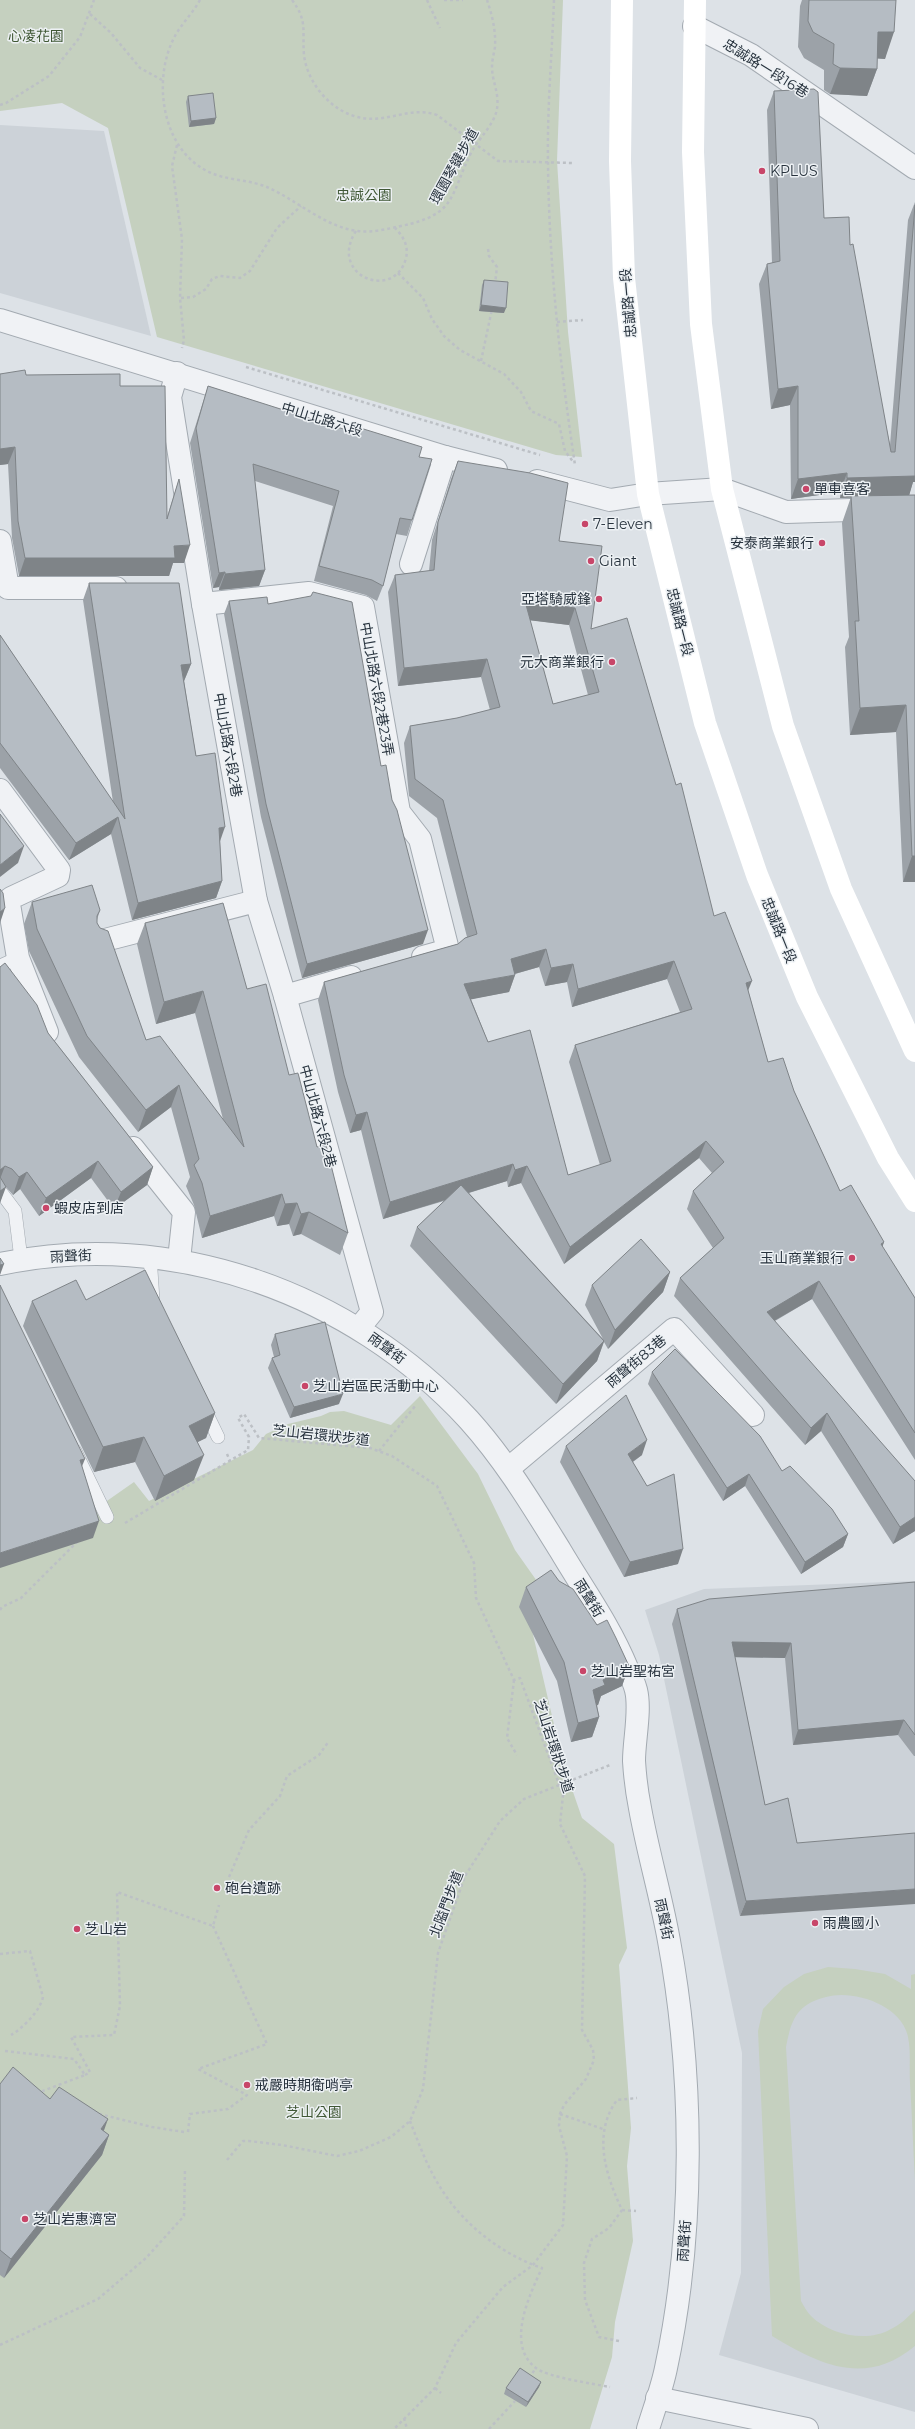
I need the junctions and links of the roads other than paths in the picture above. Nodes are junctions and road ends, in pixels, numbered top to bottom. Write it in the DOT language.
graph roads {
  1 [pos="622,0"];
  2 [pos="695,0"];
  3 [pos="694,26"];
  4 [pos="915,168"];
  5 [pos="0,320"];
  6 [pos="177,373"];
  7 [pos="445,457"];
  8 [pos="722,489"];
  9 [pos="648,494"];
  10 [pos="915,508"];
  11 [pos="0,541"];
  12 [pos="411,564"];
  13 [pos="139,588"];
  14 [pos="177,588"];
  15 [pos="202,596"];
  16 [pos="0,790"];
  17 [pos="256,901"];
  18 [pos="101,941"];
  19 [pos="9,962"];
  20 [pos="404,963"];
  21 [pos="374,971"];
  22 [pos="285,996"];
  23 [pos="56,1049"];
  24 [pos="915,1051"];
  25 [pos="120,1131"];
  26 [pos="0,1192"];
  27 [pos="915,1201"];
  28 [pos="150,1256"];
  29 [pos="179,1260"];
  30 [pos="10,1262"];
  31 [pos="158,1312"];
  32 [pos="359,1328"];
  33 [pos="198,1396"];
  34 [pos="752,1415"];
  35 [pos="218,1438"];
  36 [pos="69,1439"];
  37 [pos="509,1468"];
  38 [pos="106,1518"];
  39 [pos="657,2398"];
  40 [pos="648,2429"];
  41 [pos="807,2429"];
  1 -- 9 [label="street, 忠誠路一段"];
  2 -- 3 [label="street"];
  3 -- 4 [label="street, 忠誠路一段16巷"];
  3 -- 8 [label="street"];
  5 -- 6 [label="street, 中山北路六段"];
  6 -- 7 [label="street, 中山北路六段"];
  6 -- 15 [label="street, 中山北路六段2巷"];
  7 -- 9 [label="street, 中山北路六段"];
  7 -- 12 [label="street"];
  8 -- 9 [label="street, 中山北路六段"];
  8 -- 10 [label="street"];
  8 -- 24 [label="street"];
  9 -- 27 [label="street, 忠誠路一段"];
  11 -- 13 [label="street"];
  14 -- 15 [label="street"];
  15 -- 17 [label="street, 中山北路六段2巷"];
  15 -- 20 [label="street, 中山北路六段2巷23弄"];
  16 -- 19 [label="street"];
  17 -- 18 [label="street"];
  17 -- 22 [label="street, 中山北路六段2巷"];
  19 -- 23 [label="street"];
  21 -- 22 [label="street"];
  22 -- 32 [label="street, 中山北路六段2巷"];
  25 -- 29 [label="street"];
  26 -- 30 [label="lane"];
  28 -- 29 [label="street, 雨聲街"];
  28 -- 30 [label="street, 雨聲街"];
  28 -- 31 [label="lane"];
  29 -- 32 [label="street, 雨聲街"];
  32 -- 37 [label="street, 雨聲街"];
  33 -- 35 [label="lane"];
  34 -- 37 [label="street, 雨聲街83巷"];
  36 -- 38 [label="lane"];
  37 -- 39 [label="street, 雨聲街"];
  39 -- 40 [label="street, 雨聲街"];
  39 -- 41 [label="street"];
}
